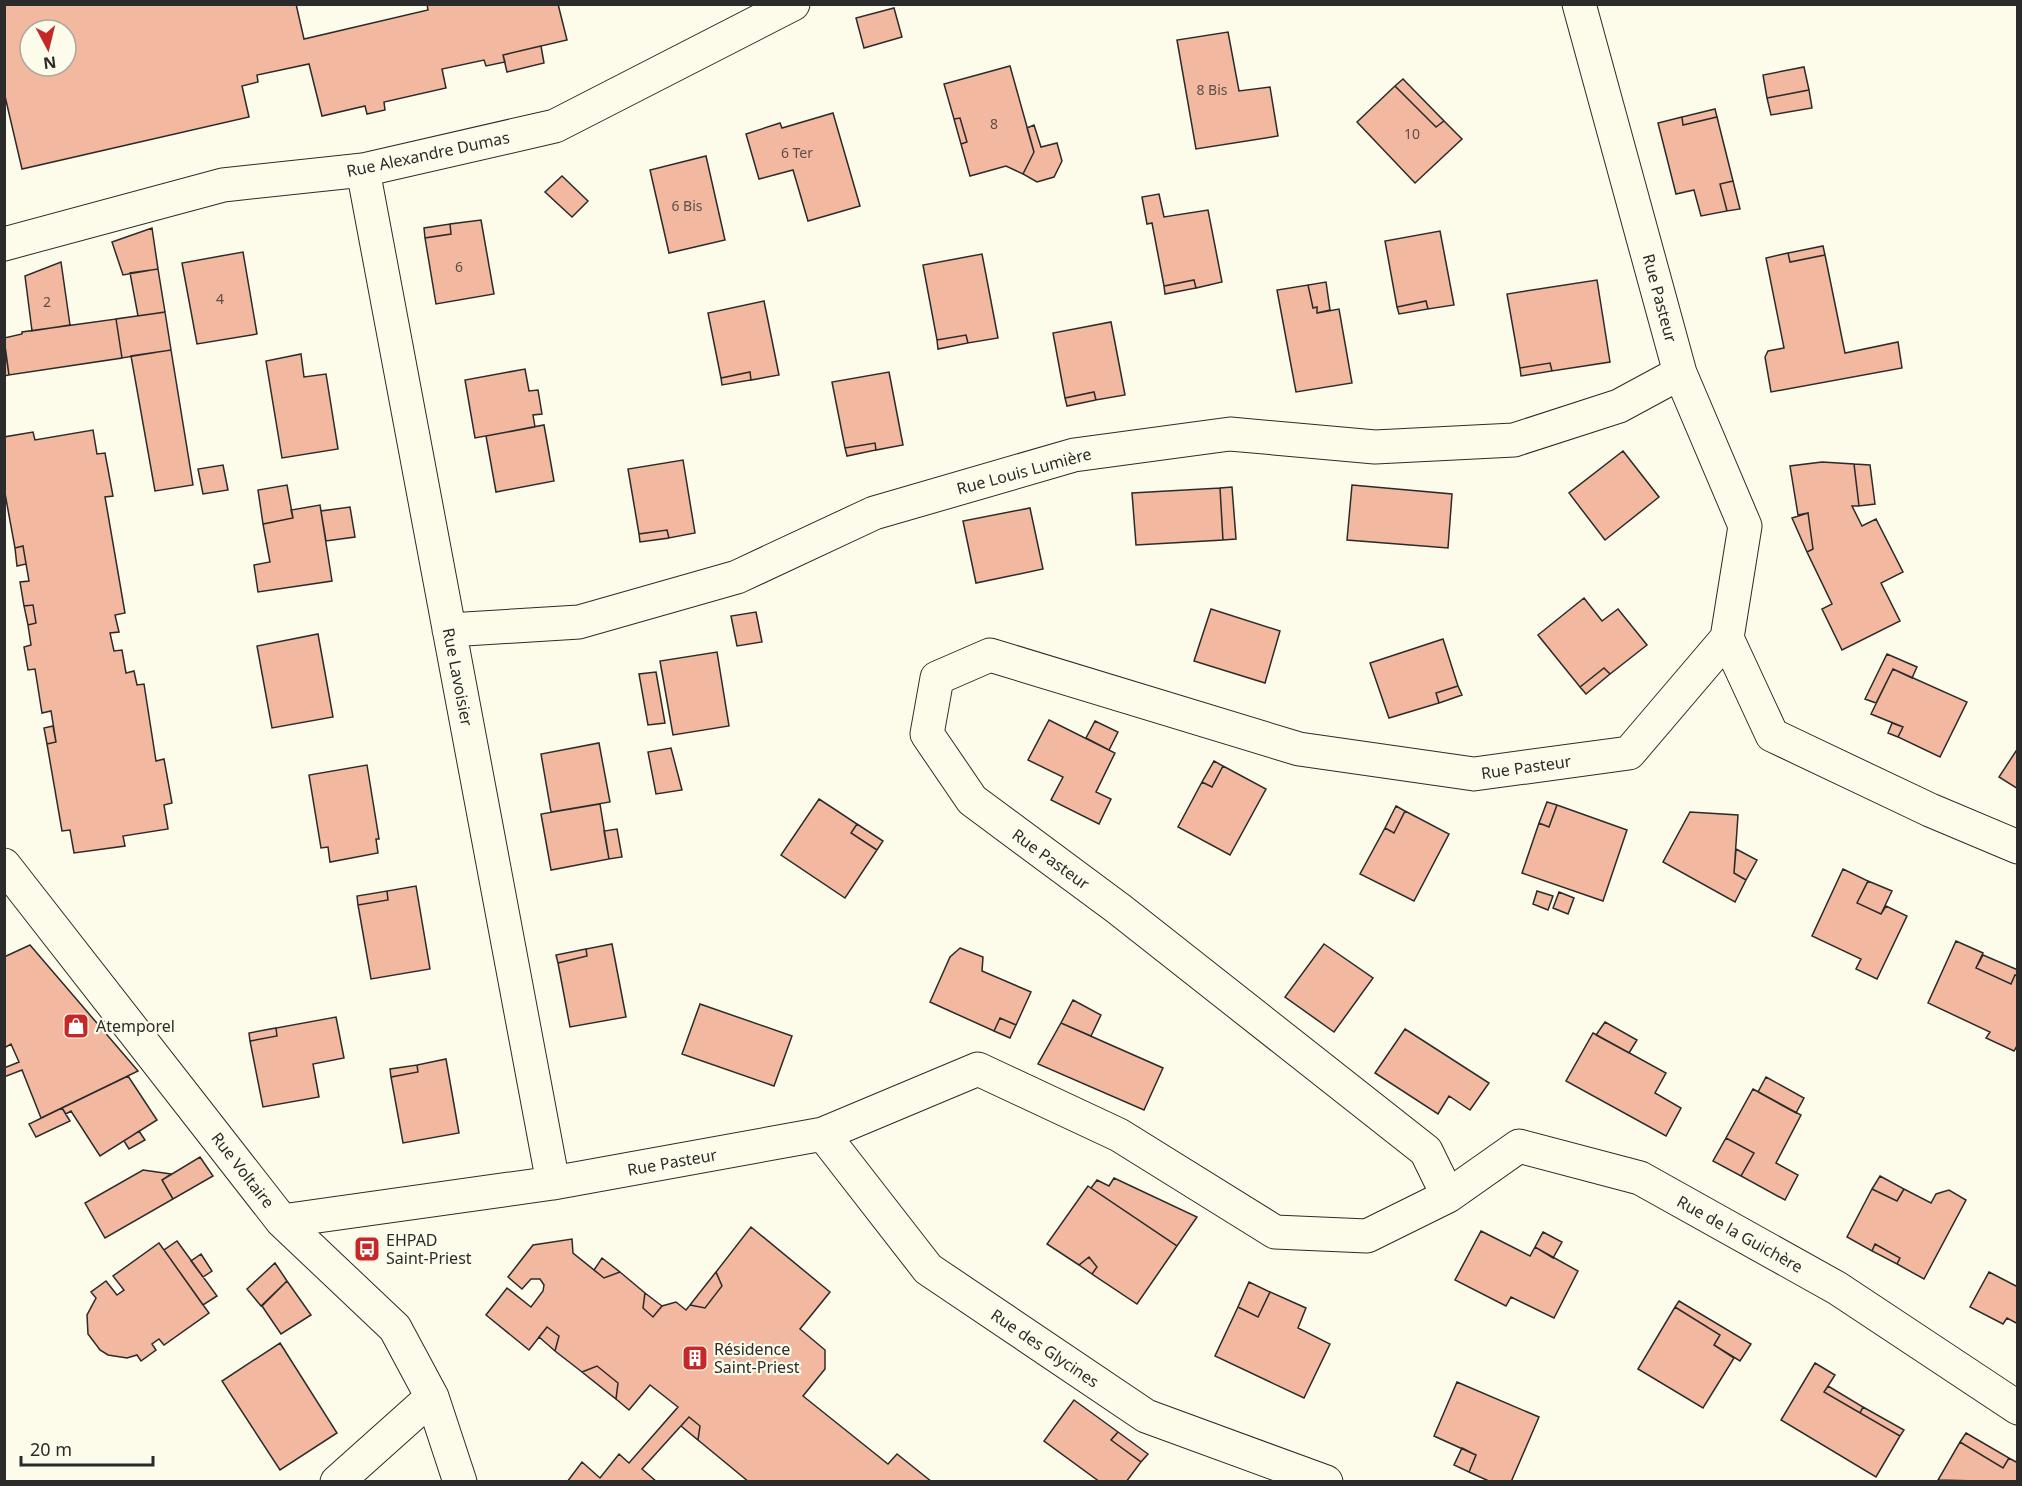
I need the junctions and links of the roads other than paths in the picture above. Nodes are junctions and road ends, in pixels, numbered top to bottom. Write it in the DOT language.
graph roads {
  1 [pos="793,4"];
  2 [pos="1579,4"];
  3 [pos="363,170"];
  4 [pos="4,244"];
  5 [pos="1680,373"];
  6 [pos="449,630"];
  7 [pos="1727,638"];
  8 [pos="2018,847"];
  9 [pos="4,865"];
  10 [pos="823,1134"];
  11 [pos="553,1183"];
  12 [pos="1448,1196"];
  13 [pos="282,1221"];
  14 [pos="432,1398"];
  15 [pos="2018,1408"];
  16 [pos="337,1482"];
  17 [pos="460,1482"];
  18 [pos="1326,1482"];
  1 -- 3 [label="street, Rue Alexandre Dumas"];
  2 -- 5 [label="street, Rue Pasteur"];
  3 -- 4 [label="street, Rue Alexandre Dumas"];
  3 -- 6 [label="street, Rue Lavoisier"];
  5 -- 6 [label="street, Rue Louis Lumière"];
  5 -- 7 [label="street, Rue Pasteur"];
  6 -- 11 [label="street, Rue Lavoisier"];
  7 -- 8 [label="street"];
  7 -- 12 [label="street, Rue Pasteur"];
  9 -- 13 [label="street, Rue Voltaire"];
  10 -- 11 [label="street, Rue Pasteur"];
  10 -- 12 [label="street, Rue Pasteur"];
  10 -- 18 [label="street, Rue des Glycines"];
  11 -- 13 [label="street, Rue Pasteur"];
  12 -- 15 [label="street, Rue de la Guichère"];
  13 -- 14 [label="street, Rue Voltaire"];
  14 -- 16 [label="street"];
  14 -- 17 [label="street, Rue Voltaire"];
}
